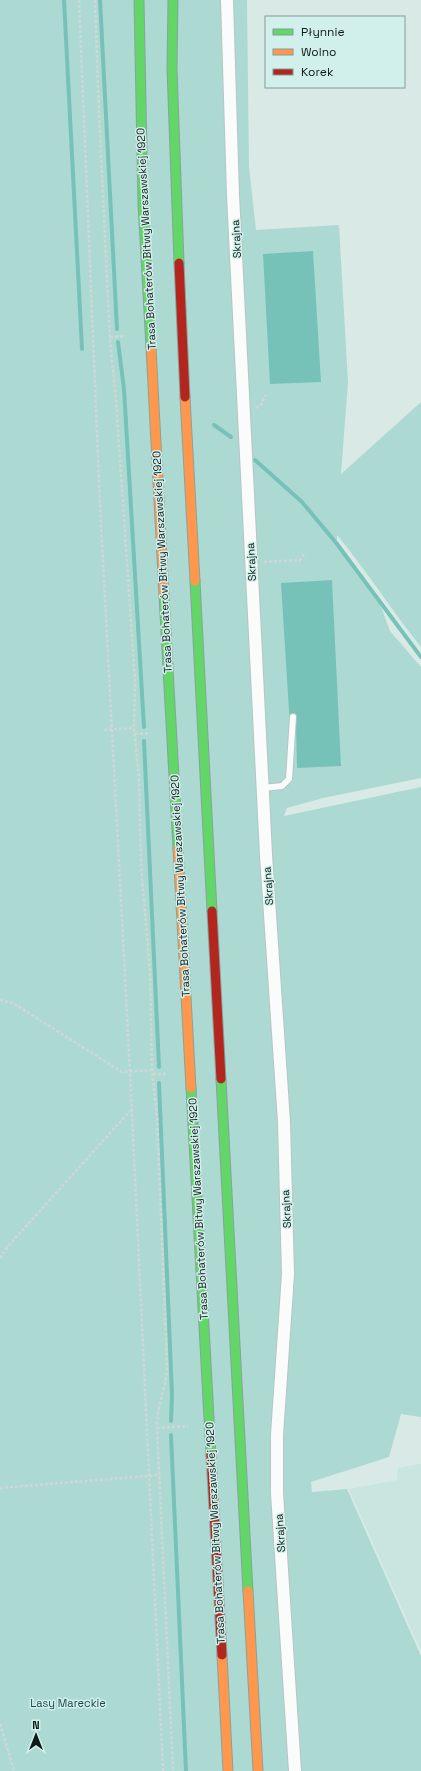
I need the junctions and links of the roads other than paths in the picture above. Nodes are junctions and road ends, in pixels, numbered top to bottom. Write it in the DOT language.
graph roads {
  1 [pos="139,0"];
  2 [pos="173,0"];
  3 [pos="227,0"];
  4 [pos="294,717"];
  5 [pos="263,788"];
  6 [pos="228,1771"];
  7 [pos="258,1771"];
  8 [pos="295,1771"];
  1 -- 6 [label="highway, Trasa Bohaterów Bitwy Warszawskiej 1920"];
  2 -- 7 [label="highway"];
  3 -- 5 [label="street, Skrajna"];
  4 -- 5 [label="lane"];
  5 -- 8 [label="street, Skrajna"];
}
